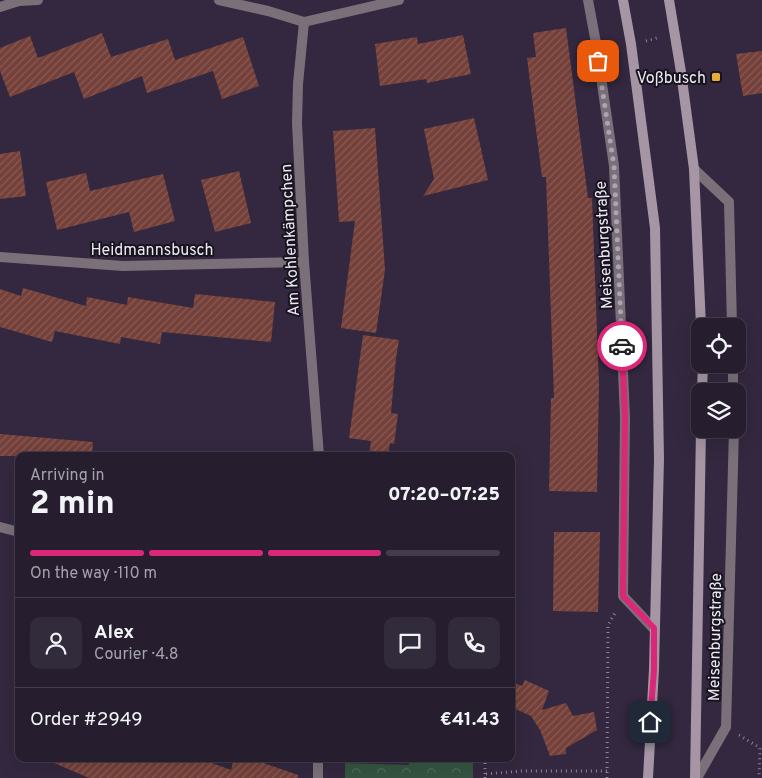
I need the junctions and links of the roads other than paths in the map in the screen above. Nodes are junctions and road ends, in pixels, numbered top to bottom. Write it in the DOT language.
graph roads {
  1 [pos="38,0"];
  2 [pos="219,0"];
  3 [pos="399,0"];
  4 [pos="588,0"];
  5 [pos="623,0"];
  6 [pos="669,0"];
  7 [pos="0,8"];
  8 [pos="304,22"];
  9 [pos="694,169"];
  10 [pos="0,257"];
  11 [pos="304,262"];
  12 [pos="701,318"];
  13 [pos="732,318"];
  14 [pos="701,438"];
  15 [pos="734,438"];
  16 [pos="318,452"];
  17 [pos="0,527"];
  18 [pos="15,531"];
  19 [pos="654,628"];
  20 [pos="318,762"];
  21 [pos="318,778"];
  22 [pos="648,778"];
  23 [pos="696,778"];
  1 -- 7 [label="street"];
  2 -- 8 [label="street"];
  3 -- 8 [label="street"];
  4 -- 19 [label="street, Meisenburgstraße"];
  5 -- 19 [label="main road"];
  6 -- 9 [label="main road"];
  8 -- 11 [label="street, Am Kohlenkämpchen"];
  9 -- 12 [label="main road"];
  9 -- 13 [label="street"];
  10 -- 11 [label="street, Heidmannsbusch"];
  11 -- 16 [label="street, Am Kohlenkämpchen"];
  14 -- 23 [label="main road, Meisenburgstraße"];
  15 -- 23 [label="street, Meisenburgstraße"];
  17 -- 18 [label="street"];
  19 -- 22 [label="main road"];
  20 -- 21 [label="street"];
}
